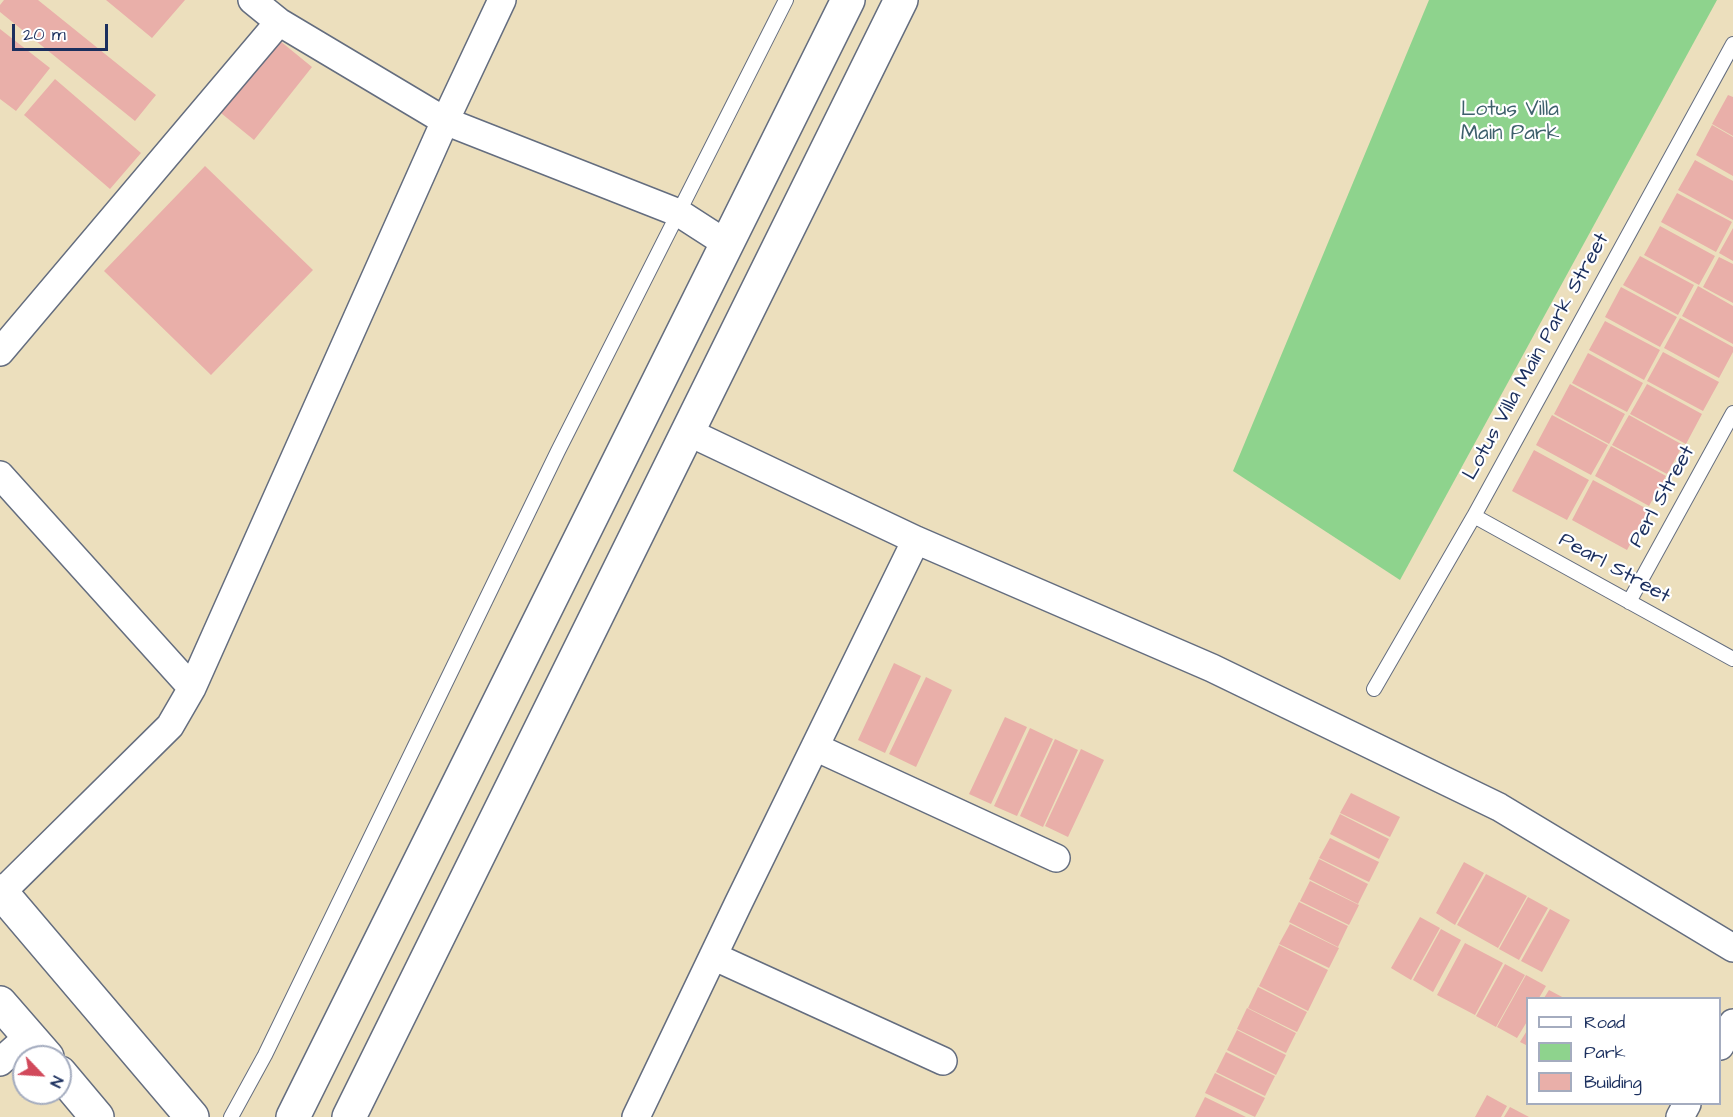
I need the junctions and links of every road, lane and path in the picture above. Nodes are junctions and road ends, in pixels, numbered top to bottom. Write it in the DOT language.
graph roads {
  1 [pos="252,0"];
  2 [pos="502,0"];
  3 [pos="786,0"];
  4 [pos="848,0"];
  5 [pos="901,0"];
  6 [pos="279,22"];
  7 [pos="1733,44"];
  8 [pos="445,120"];
  9 [pos="679,213"];
  10 [pos="727,244"];
  11 [pos="0,352"];
  12 [pos="1733,413"];
  13 [pos="688,432"];
  14 [pos="0,475"];
  15 [pos="1474,516"];
  16 [pos="916,540"];
  17 [pos="1629,602"];
  18 [pos="1733,659"];
  19 [pos="192,688"];
  20 [pos="1374,689"];
  21 [pos="815,747"];
  22 [pos="1056,858"];
  23 [pos="0,893"];
  24 [pos="1733,947"];
  25 [pos="713,956"];
  26 [pos="0,1003"];
  27 [pos="1733,1023"];
  28 [pos="1721,1043"];
  29 [pos="37,1045"];
  30 [pos="943,1061"];
  31 [pos="72,1087"];
  32 [pos="97,1117"];
  33 [pos="192,1117"];
  34 [pos="231,1117"];
  35 [pos="293,1117"];
  36 [pos="349,1117"];
  37 [pos="636,1117"];
  1 -- 6 [label="street"];
  2 -- 8 [label="street"];
  3 -- 9 [label="lane"];
  4 -- 10 [label="street"];
  5 -- 13 [label="street"];
  6 -- 8 [label="street"];
  6 -- 11 [label="street"];
  7 -- 15 [label="lane, Lotus Villa Main Park Street"];
  8 -- 9 [label="street"];
  8 -- 19 [label="street"];
  9 -- 10 [label="street"];
  9 -- 34 [label="lane"];
  10 -- 35 [label="street"];
  12 -- 17 [label="lane, Perl Street"];
  13 -- 16 [label="street"];
  13 -- 36 [label="street"];
  14 -- 19 [label="street"];
  15 -- 17 [label="lane, Pearl Street"];
  15 -- 20 [label="lane, Lotus Villa Main Park Street"];
  16 -- 21 [label="street"];
  16 -- 24 [label="street"];
  17 -- 18 [label="lane, Pearl Street"];
  19 -- 23 [label="street"];
  21 -- 22 [label="street"];
  21 -- 25 [label="street"];
  23 -- 33 [label="street"];
  25 -- 30 [label="street"];
  25 -- 37 [label="street"];
  26 -- 29 [label="street"];
  27 -- 28 [label="street"];
  31 -- 32 [label="street"];
}
